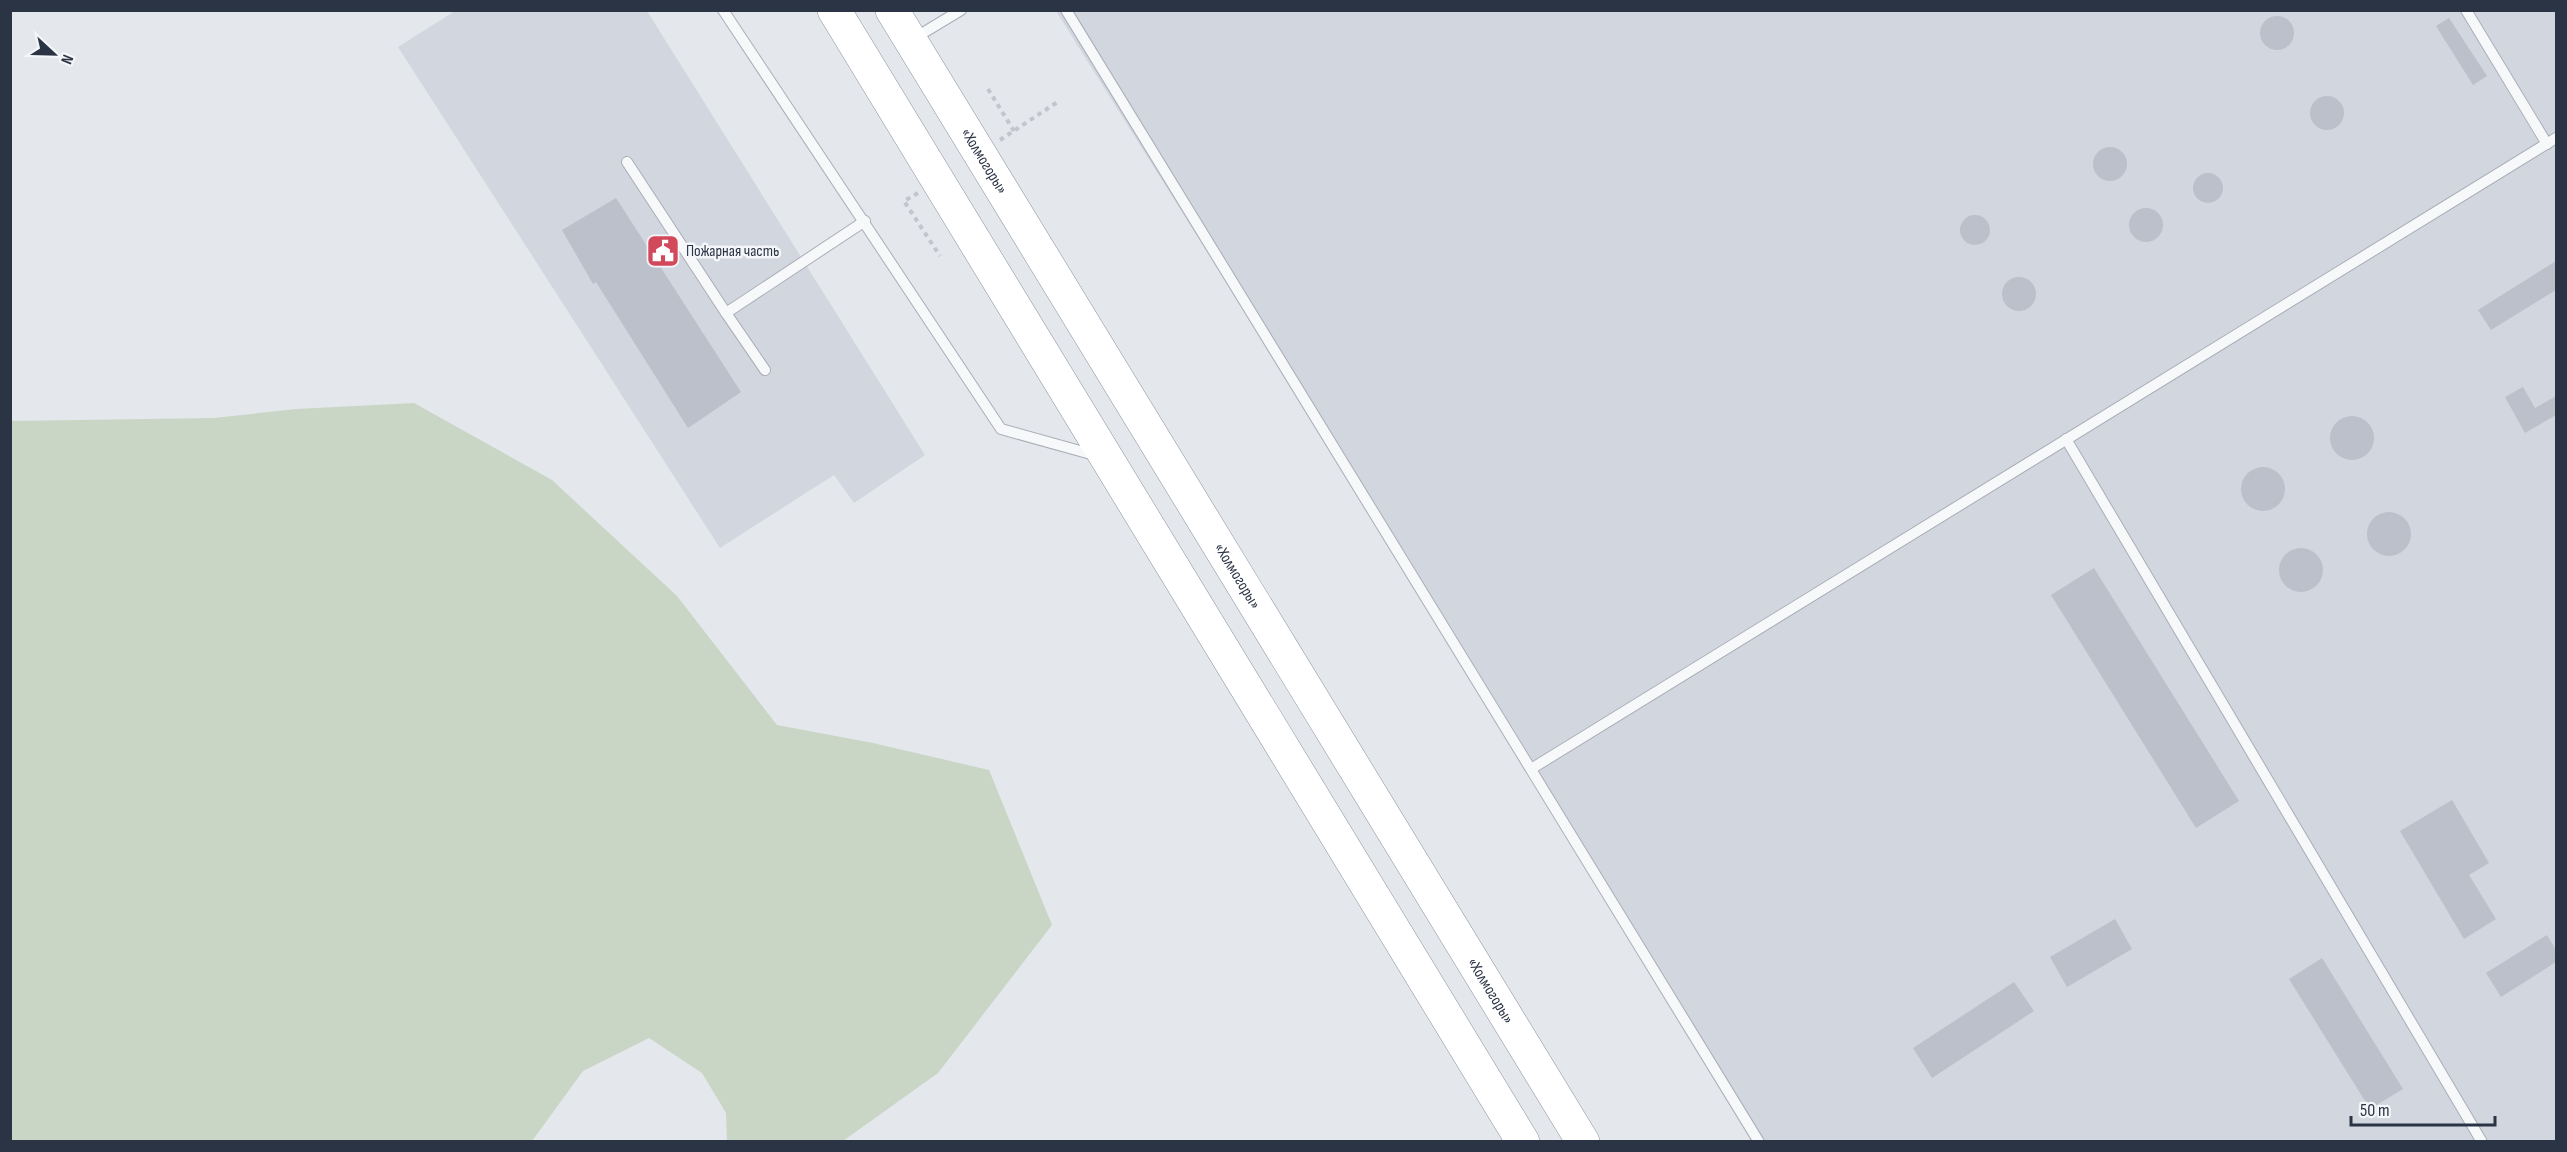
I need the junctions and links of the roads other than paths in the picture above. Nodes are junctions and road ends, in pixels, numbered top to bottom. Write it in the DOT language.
graph roads {
  1 [pos="723,10"];
  2 [pos="834,10"];
  3 [pos="892,10"];
  4 [pos="961,10"];
  5 [pos="1066,10"];
  6 [pos="2466,10"];
  7 [pos="910,40"];
  8 [pos="2552,141"];
  9 [pos="627,162"];
  10 [pos="865,221"];
  11 [pos="726,312"];
  12 [pos="765,370"];
  13 [pos="1149,433"];
  14 [pos="2066,440"];
  15 [pos="1108,459"];
  16 [pos="1531,769"];
  17 [pos="1523,1142"];
  18 [pos="1583,1142"];
  19 [pos="1759,1142"];
  20 [pos="2482,1142"];
  1 -- 10 [label="lane"];
  2 -- 15 [label="highway"];
  3 -- 7 [label="highway, «Холмогоры»"];
  4 -- 7 [label="lane"];
  5 -- 16 [label="lane"];
  6 -- 8 [label="lane"];
  7 -- 13 [label="highway, «Холмогоры»"];
  8 -- 14 [label="lane"];
  9 -- 11 [label="lane"];
  10 -- 11 [label="lane"];
  10 -- 15 [label="lane"];
  11 -- 12 [label="lane"];
  13 -- 15 [label="highway"];
  13 -- 18 [label="highway, «Холмогоры»"];
  14 -- 16 [label="lane"];
  14 -- 20 [label="lane"];
  15 -- 17 [label="highway"];
  16 -- 19 [label="lane"];
}
